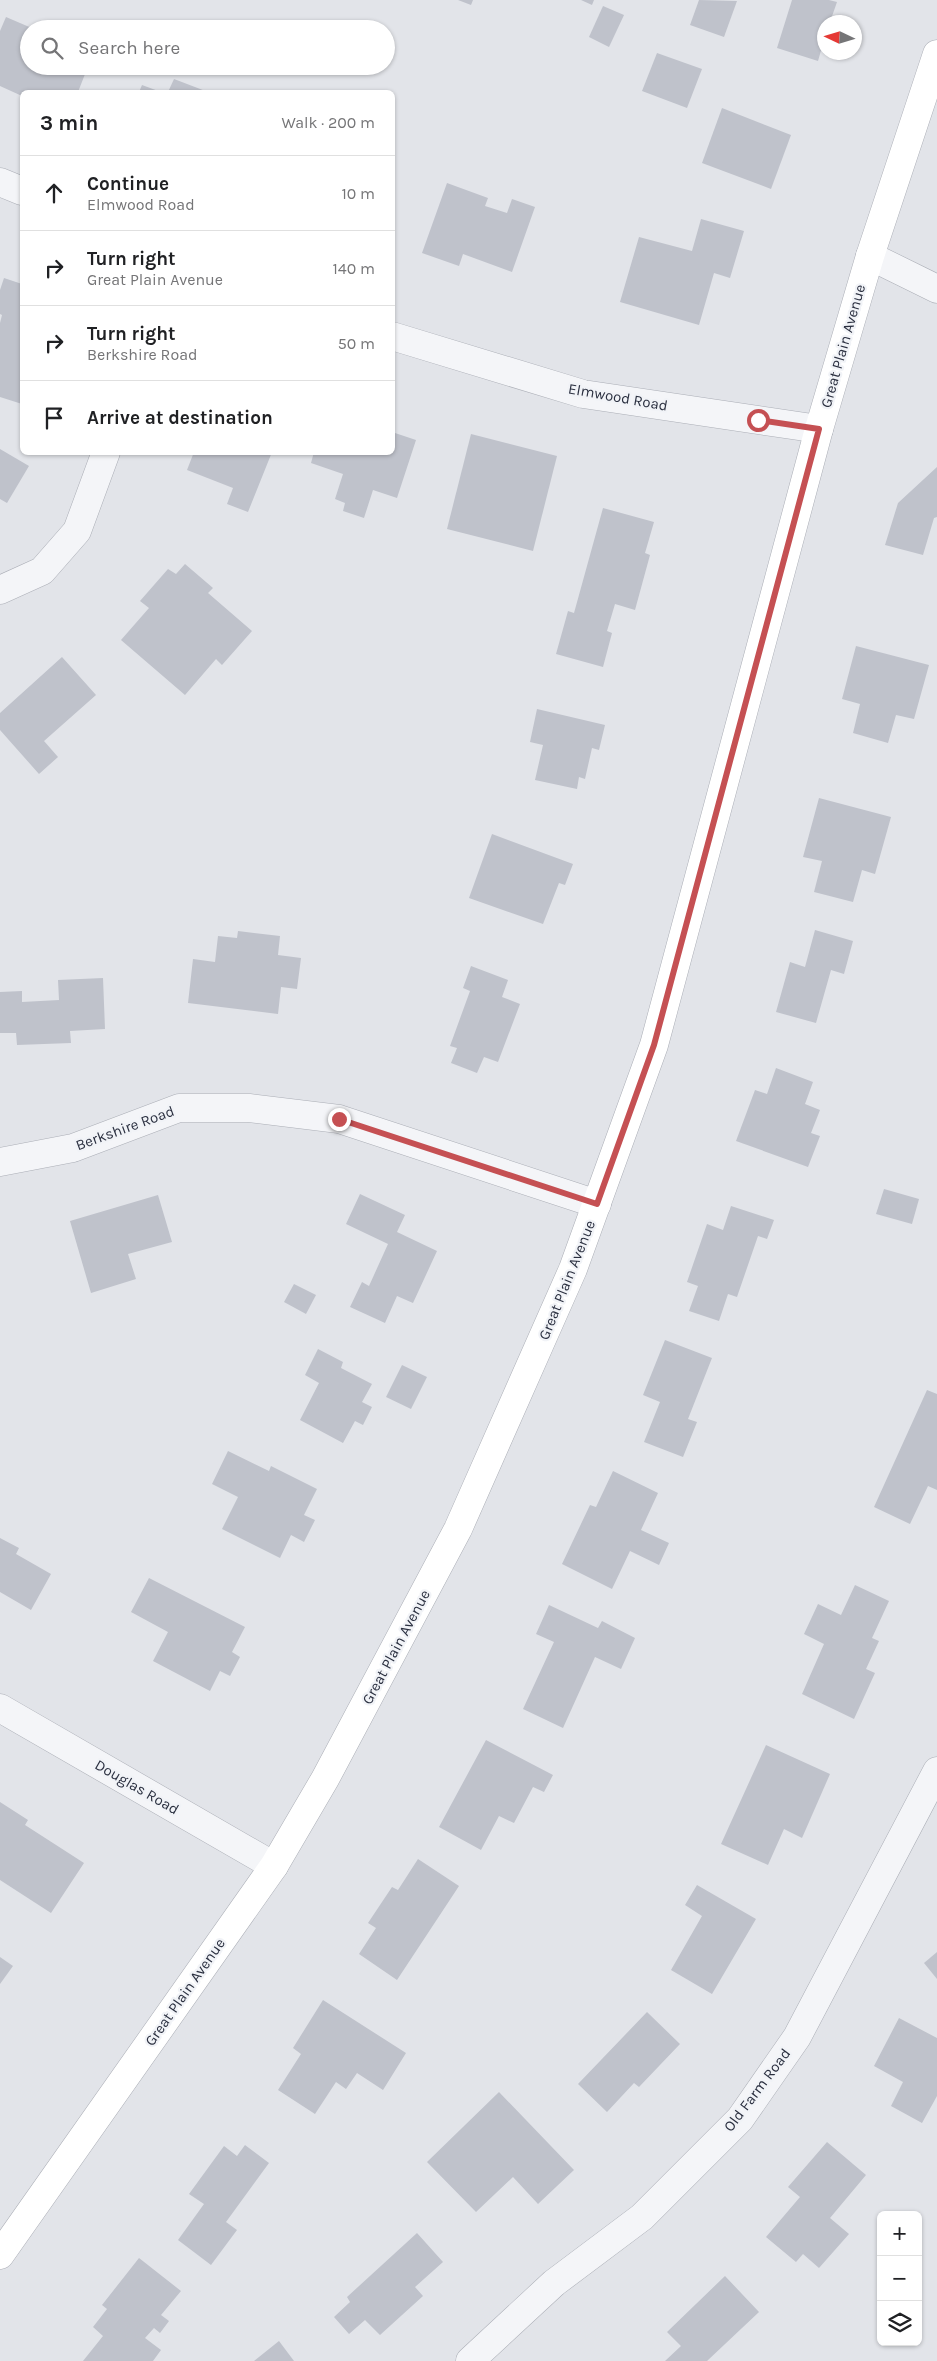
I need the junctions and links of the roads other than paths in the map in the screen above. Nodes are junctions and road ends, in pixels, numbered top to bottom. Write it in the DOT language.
graph roads {
  1 [pos="937,54"];
  2 [pos="0,182"];
  3 [pos="20,190"];
  4 [pos="870,256"];
  5 [pos="937,289"];
  6 [pos="395,337"];
  7 [pos="819,429"];
  8 [pos="105,455"];
  9 [pos="0,590"];
  10 [pos="0,1162"];
  11 [pos="597,1204"];
  12 [pos="0,1708"];
  13 [pos="937,1772"];
  14 [pos="274,1866"];
  15 [pos="0,2255"];
  16 [pos="470,2361"];
  1 -- 4 [label="main road, Great Plain Avenue"];
  2 -- 3 [label="street"];
  4 -- 5 [label="street"];
  4 -- 7 [label="main road, Great Plain Avenue"];
  6 -- 7 [label="street, Elmwood Road"];
  7 -- 11 [label="main road, Great Plain Avenue"];
  8 -- 9 [label="street"];
  10 -- 11 [label="street, Berkshire Road"];
  11 -- 14 [label="main road, Great Plain Avenue"];
  12 -- 14 [label="street, Douglas Road"];
  13 -- 16 [label="street, Old Farm Road"];
  14 -- 15 [label="main road, Great Plain Avenue"];
}
